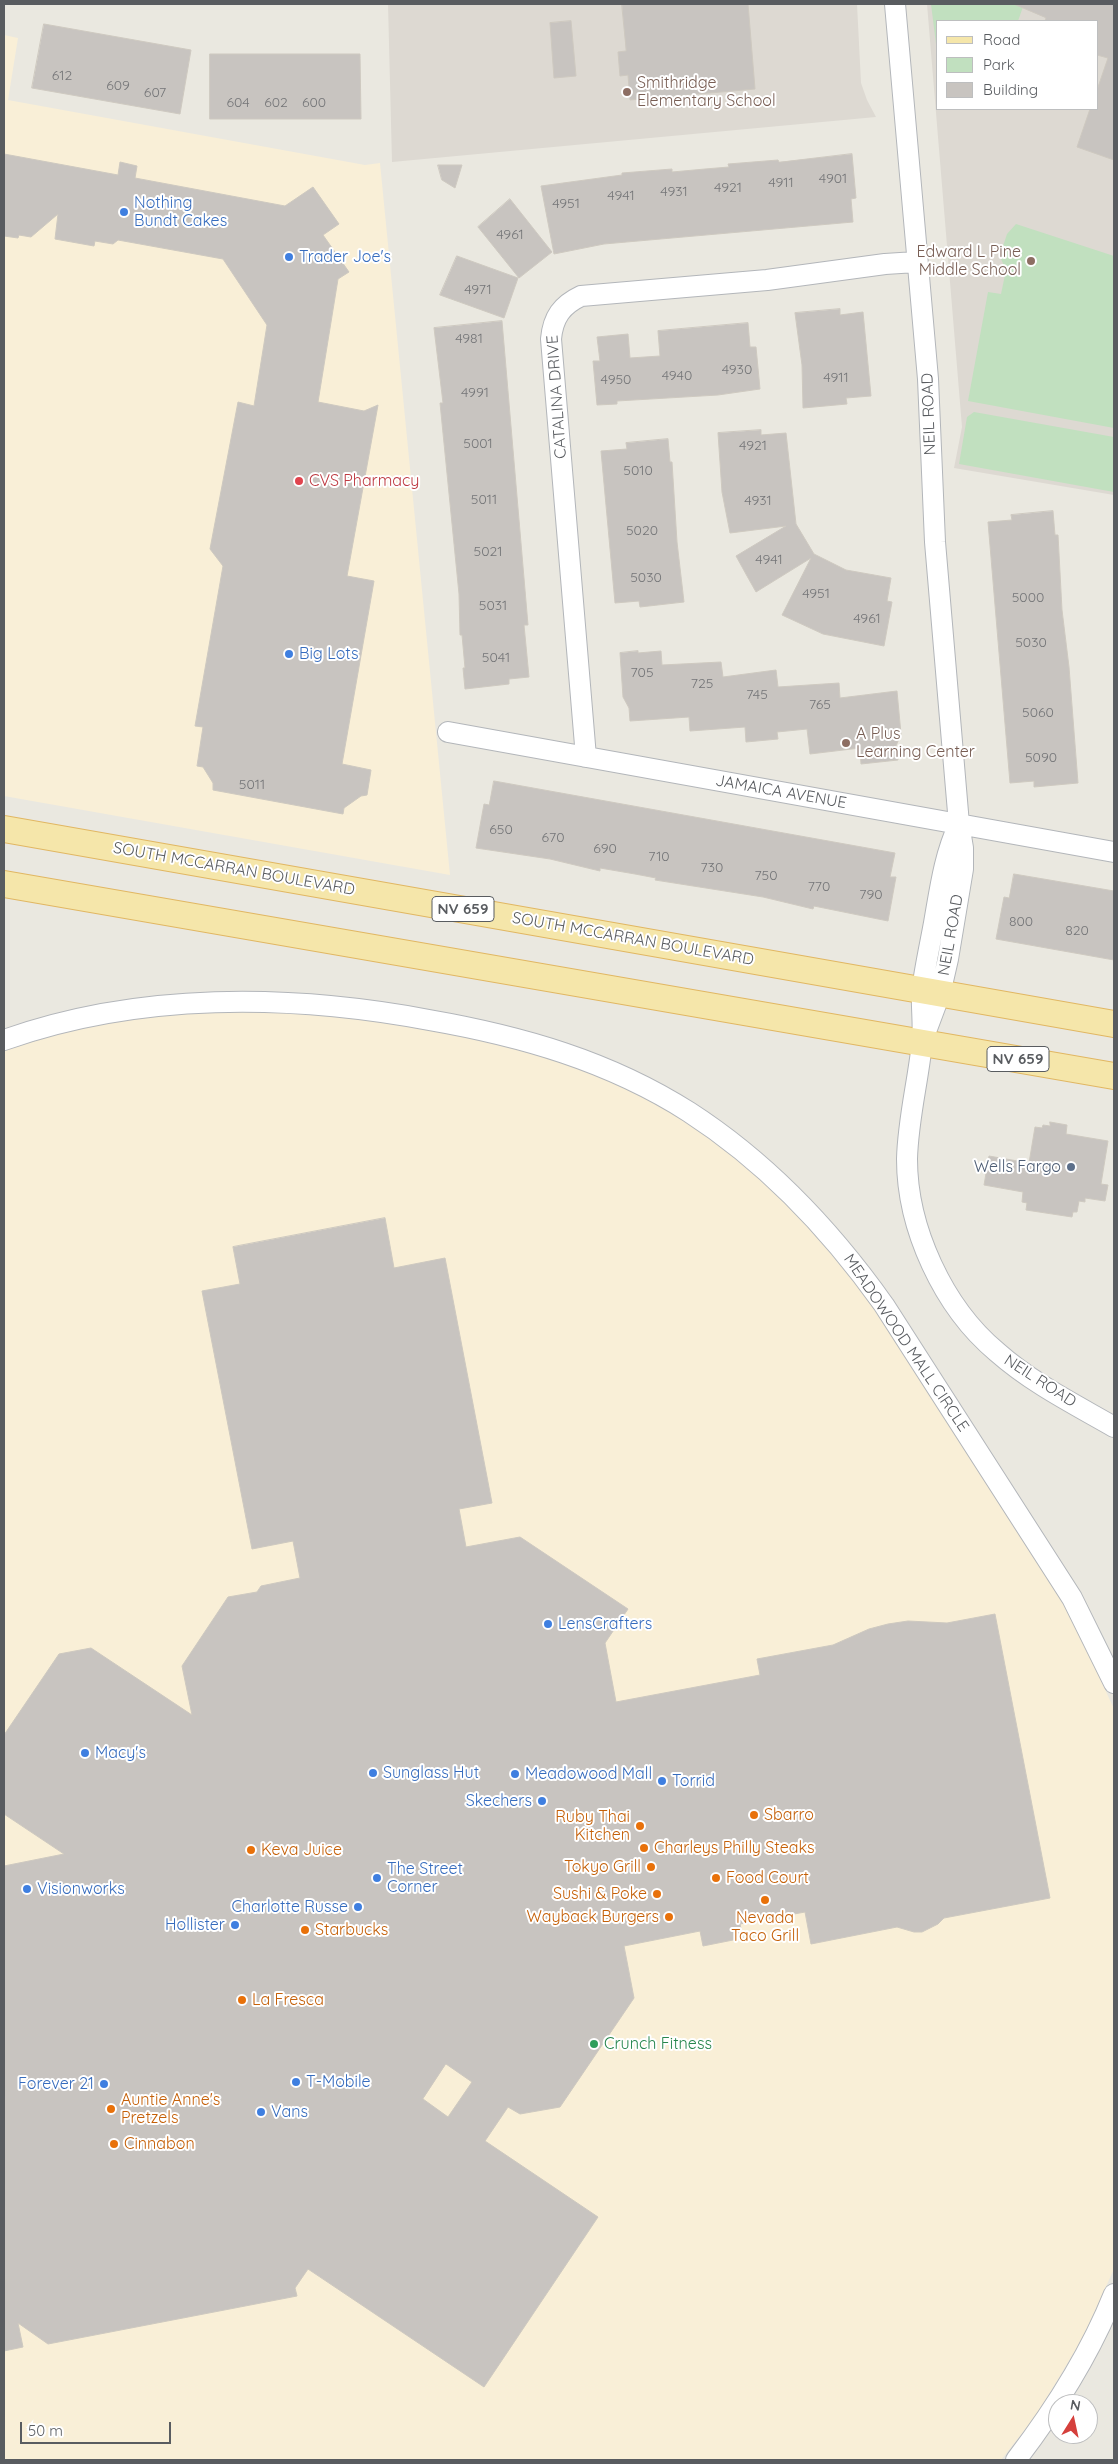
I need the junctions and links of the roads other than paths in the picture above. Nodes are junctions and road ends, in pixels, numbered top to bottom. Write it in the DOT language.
graph roads {
  1 [pos="895,4"];
  2 [pos="916,262"];
  3 [pos="448,732"];
  4 [pos="586,757"];
  5 [pos="959,824"];
  6 [pos="4,829"];
  7 [pos="1114,852"];
  8 [pos="4,884"];
  9 [pos="931,992"];
  10 [pos="1114,1024"];
  11 [pos="4,1040"];
  12 [pos="922,1042"];
  13 [pos="1114,1076"];
  14 [pos="1114,1427"];
  15 [pos="1114,1683"];
  16 [pos="1114,2294"];
  17 [pos="1016,2460"];
  1 -- 2 [label="street, NEIL ROAD"];
  2 -- 4 [label="street, CATALINA DRIVE"];
  2 -- 5 [label="street, NEIL ROAD"];
  3 -- 4 [label="street, JAMAICA AVENUE"];
  4 -- 5 [label="street, JAMAICA AVENUE"];
  5 -- 7 [label="street, JAMAICA AVENUE"];
  5 -- 9 [label="street, NEIL ROAD"];
  6 -- 9 [label="main road, SOUTH MCCARRAN BOULEVARD / NV 659"];
  8 -- 12 [label="main road, NV 659"];
  9 -- 10 [label="main road, SOUTH MCCARRAN BOULEVARD / NV 659"];
  9 -- 12 [label="street, NEIL ROAD"];
  11 -- 15 [label="street, MEADOWOOD MALL CIRCLE"];
  12 -- 13 [label="main road, NV 659"];
  12 -- 14 [label="street, NEIL ROAD"];
  16 -- 17 [label="street"];
}
